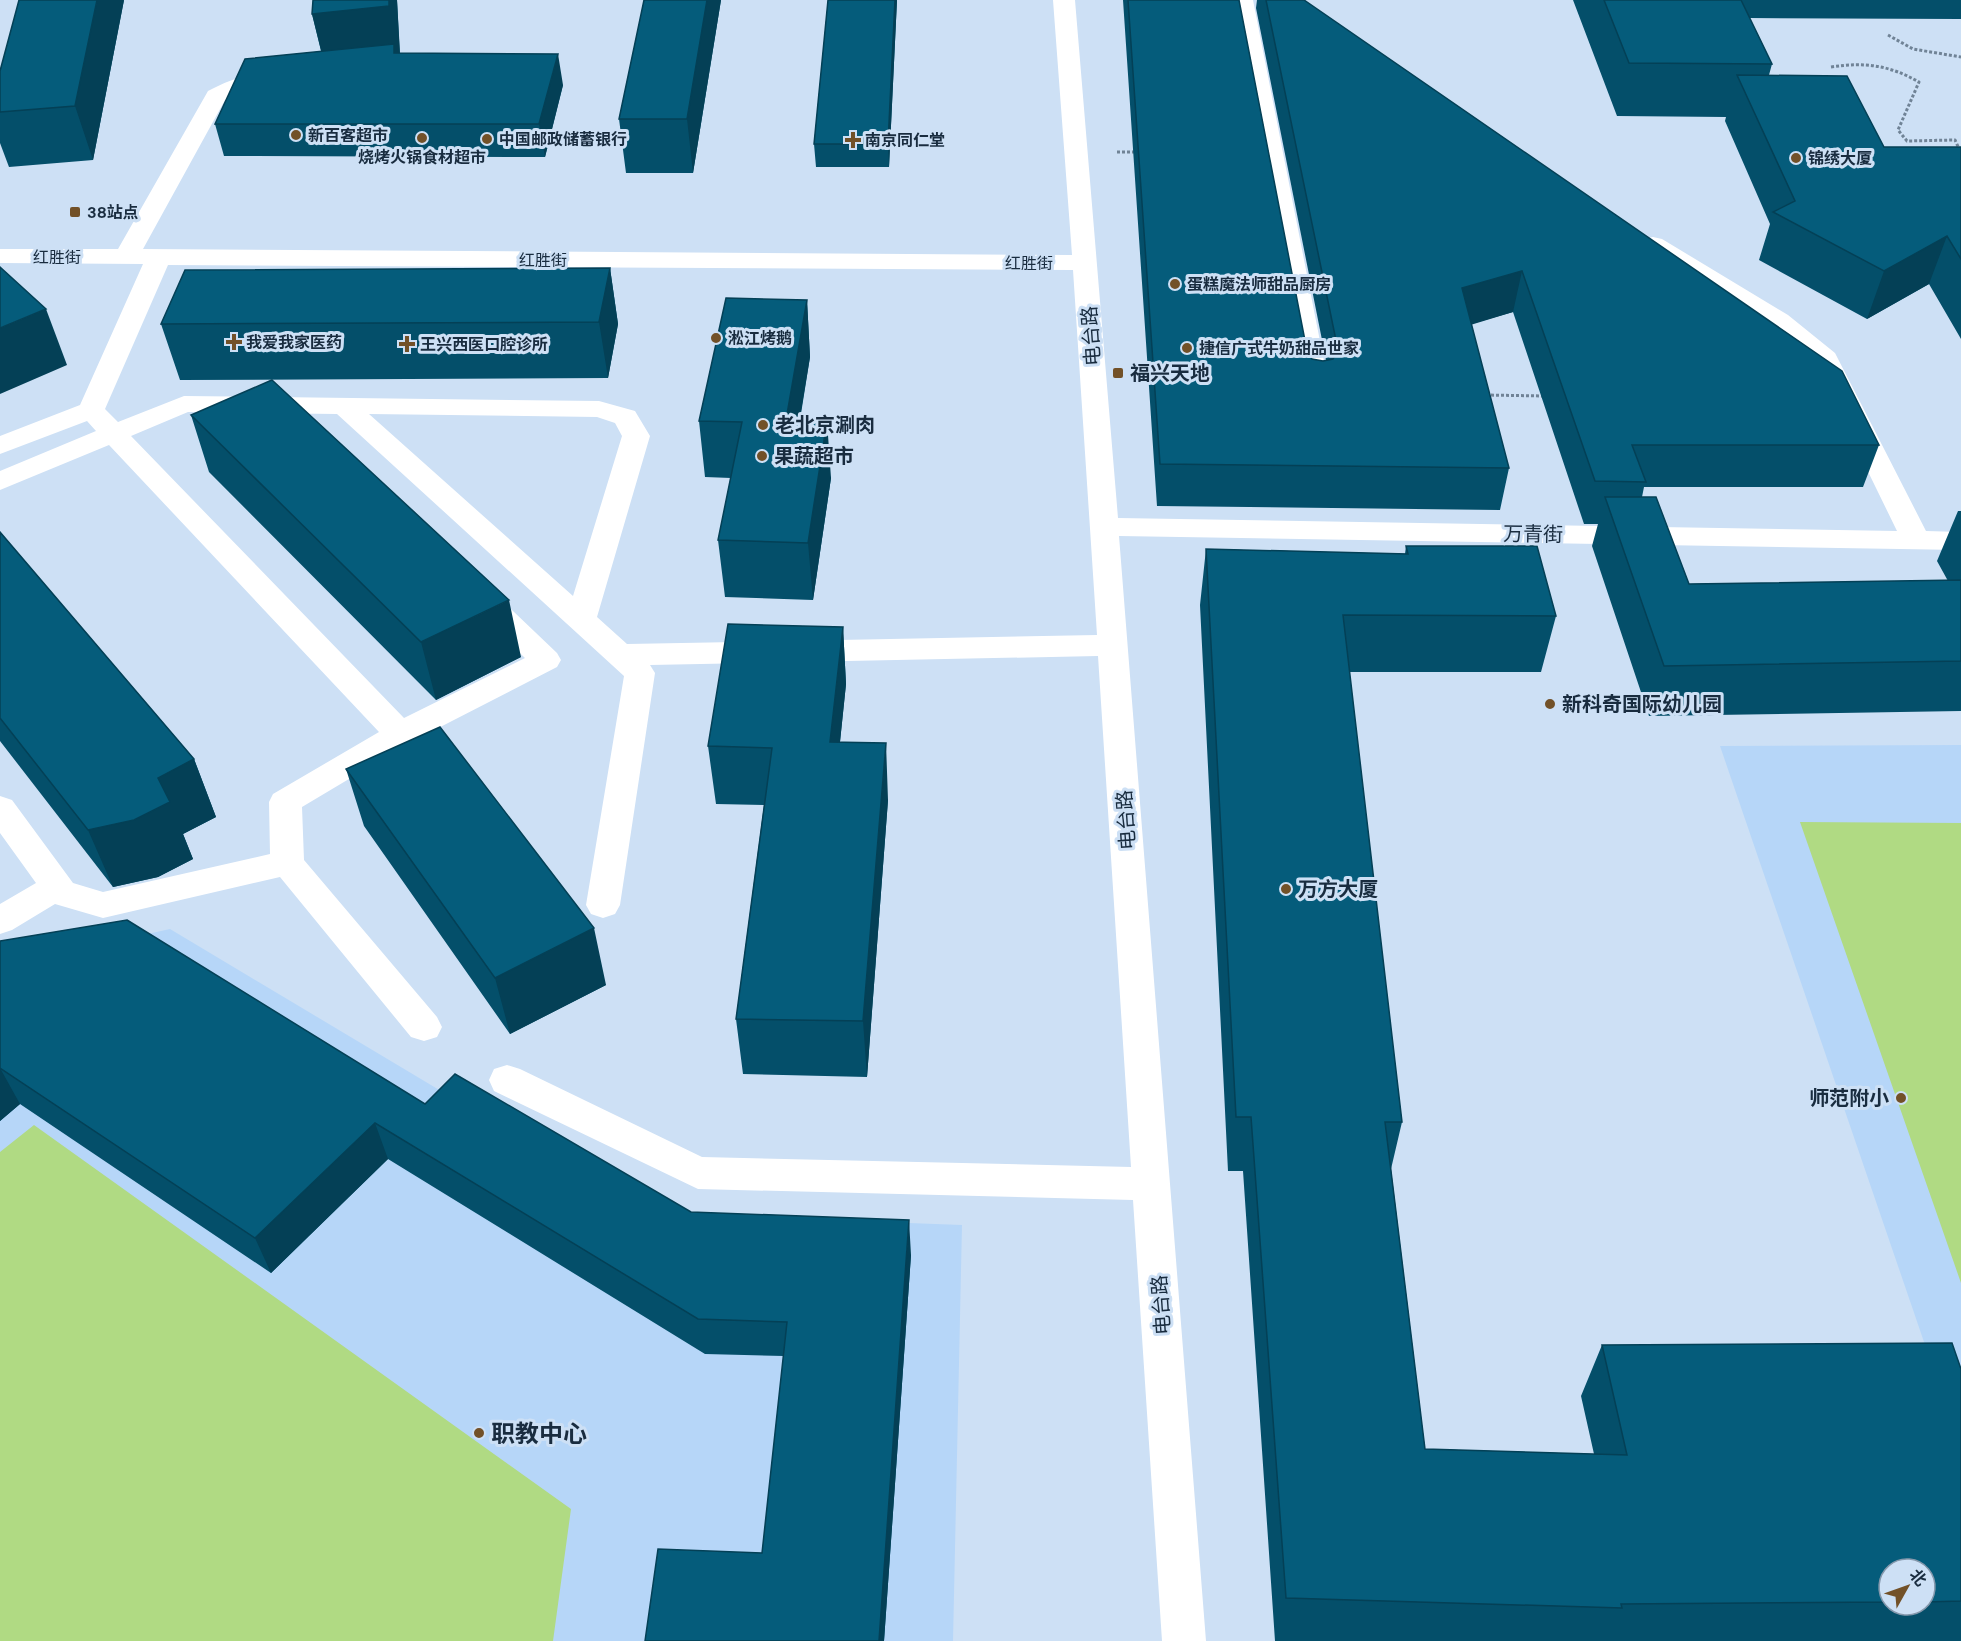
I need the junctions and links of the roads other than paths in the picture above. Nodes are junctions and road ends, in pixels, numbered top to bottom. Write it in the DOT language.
graph roads {
  1 [pos="1064,0"];
  2 [pos="1242,0"];
  3 [pos="298,78"];
  4 [pos="1636,234"];
  5 [pos="0,256"];
  6 [pos="126,257"];
  7 [pos="159,257"];
  8 [pos="1085,263"];
  9 [pos="1317,392"];
  10 [pos="274,405"];
  11 [pos="344,406"];
  12 [pos="92,410"];
  13 [pos="300,429"];
  14 [pos="0,446"];
  15 [pos="0,481"];
  16 [pos="1104,527"];
  17 [pos="1916,540"];
  18 [pos="1961,541"];
  19 [pos="461,580"];
  20 [pos="581,620"];
  21 [pos="1113,645"];
  22 [pos="620,655"];
  23 [pos="400,734"];
  24 [pos="0,808"];
  25 [pos="287,863"];
  26 [pos="56,887"];
  27 [pos="603,905"];
  28 [pos="0,921"];
  29 [pos="424,1027"];
  30 [pos="507,1080"];
  31 [pos="1152,1184"];
  32 [pos="1184,1641"];
  1 -- 8 [label="street, 电台路"];
  2 -- 9 [label="street"];
  3 -- 6 [label="street"];
  4 -- 17 [label="street"];
  5 -- 6 [label="street, 红胜街"];
  6 -- 7 [label="street, 红胜街"];
  7 -- 8 [label="street, 红胜街"];
  7 -- 12 [label="street"];
  8 -- 16 [label="street, 电台路"];
  10 -- 11 [label="street"];
  10 -- 13 [label="street"];
  10 -- 15 [label="street"];
  11 -- 20 [label="street"];
  11 -- 20 [label="street"];
  12 -- 14 [label="street"];
  12 -- 23 [label="street"];
  16 -- 17 [label="street, 万青街"];
  16 -- 21 [label="street, 电台路"];
  17 -- 18 [label="street, 万青街"];
  19 -- 23 [label="street"];
  20 -- 22 [label="street"];
  21 -- 22 [label="street"];
  21 -- 31 [label="street, 电台路"];
  22 -- 27 [label="street"];
  23 -- 25 [label="street"];
  24 -- 26 [label="street"];
  25 -- 26 [label="street"];
  25 -- 29 [label="street"];
  26 -- 28 [label="street"];
  30 -- 31 [label="street"];
  31 -- 32 [label="street, 电台路"];
}
